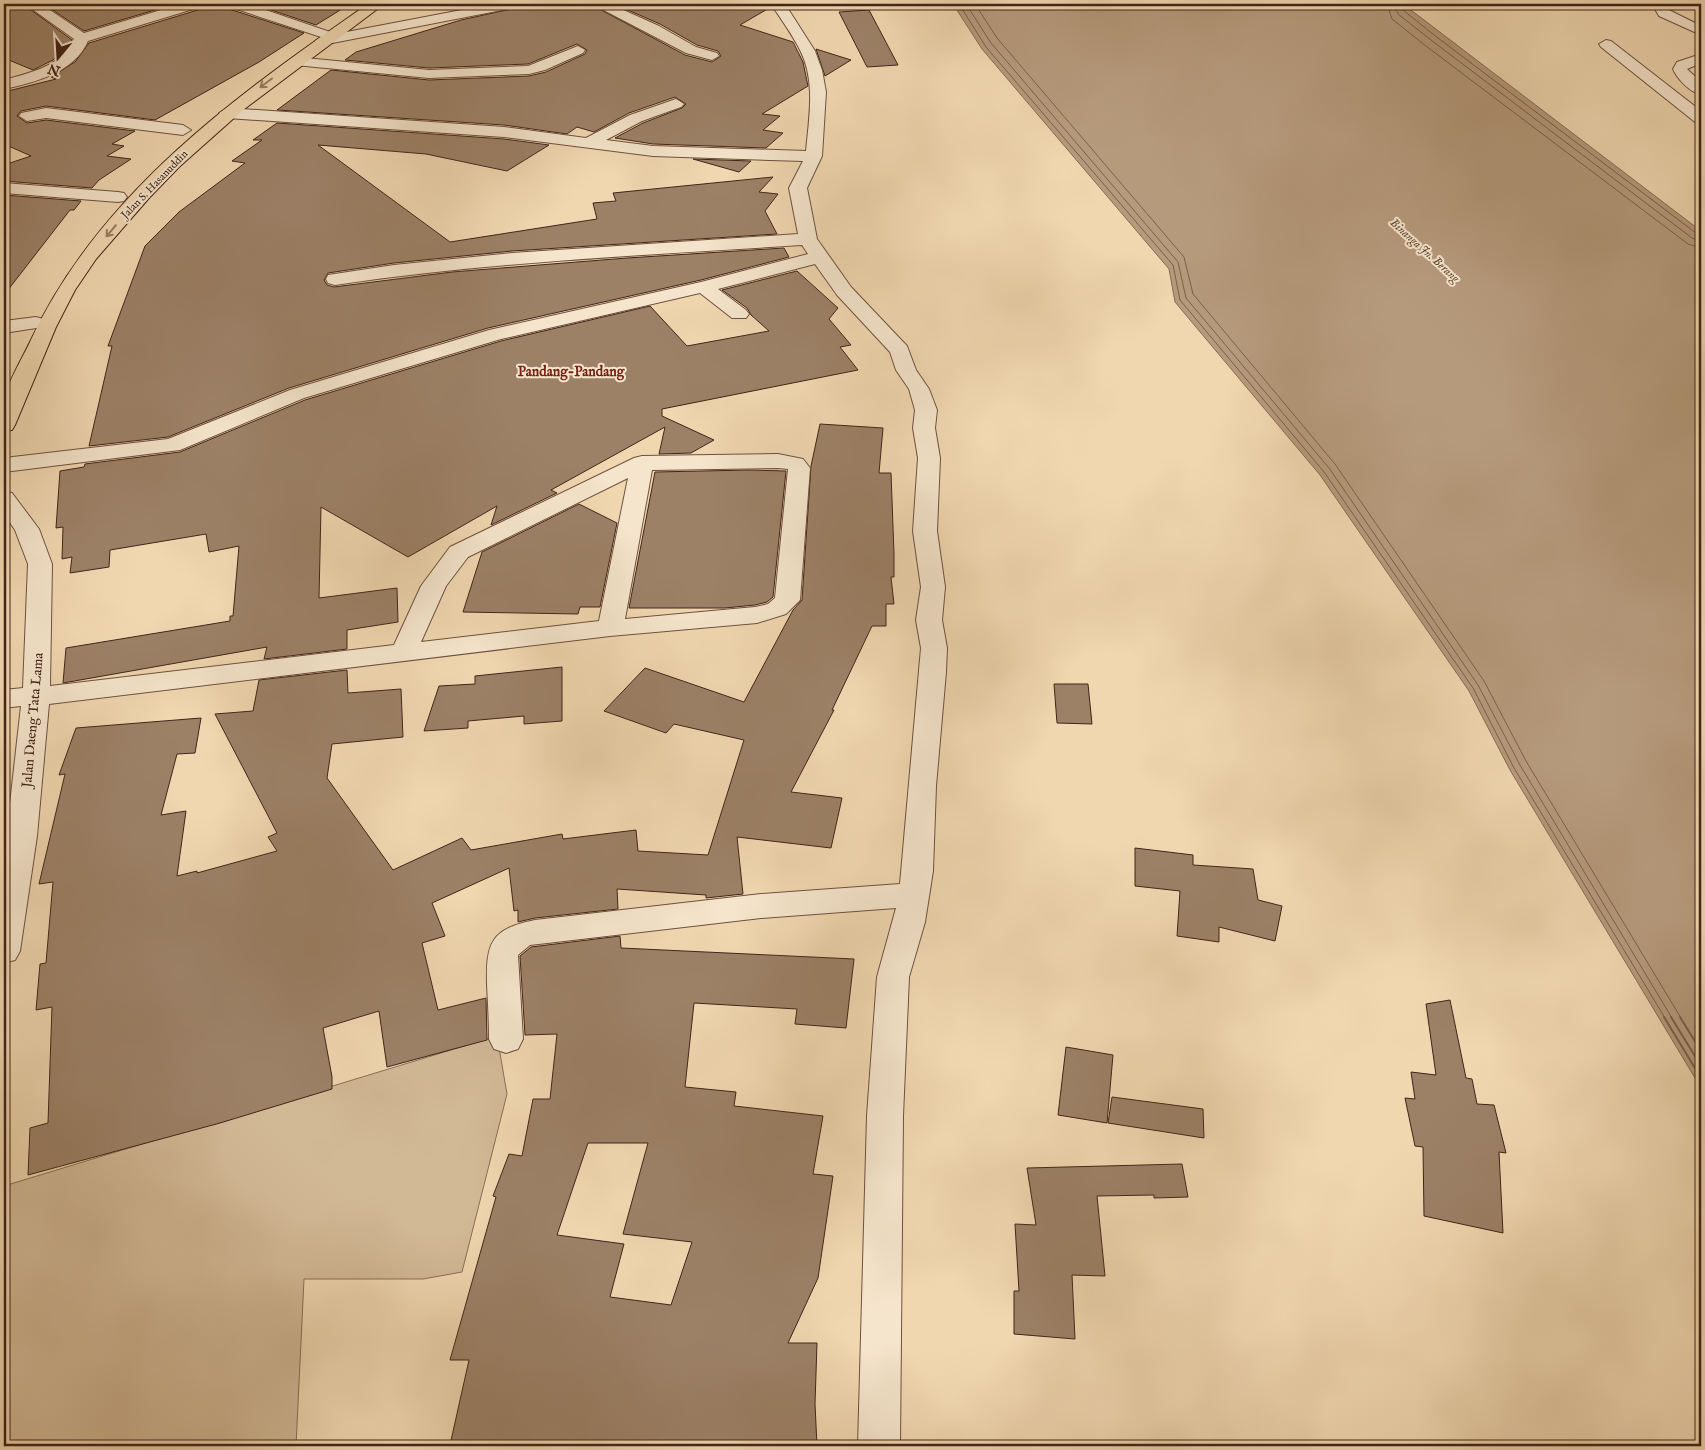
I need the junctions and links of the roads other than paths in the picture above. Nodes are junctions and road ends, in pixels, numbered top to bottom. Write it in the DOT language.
graph roads {
  1 [pos="32,4"];
  2 [pos="195,4"];
  3 [pos="235,4"];
  4 [pos="269,4"];
  5 [pos="364,4"];
  6 [pos="377,4"];
  7 [pos="513,4"];
  8 [pos="599,4"];
  9 [pos="778,4"];
  10 [pos="1658,4"];
  11 [pos="330,32"];
  12 [pos="1701,32"];
  13 [pos="82,38"];
  14 [pos="1606,44"];
  15 [pos="578,50"];
  16 [pos="712,56"];
  17 [pos="1701,58"];
  18 [pos="295,61"];
  19 [pos="4,85"];
  20 [pos="1696,86"];
  21 [pos="1676,99"];
  22 [pos="676,104"];
  23 [pos="220,109"];
  24 [pos="27,116"];
  25 [pos="198,117"];
  26 [pos="1701,119"];
  27 [pos="183,130"];
  28 [pos="588,143"];
  29 [pos="814,156"];
  30 [pos="4,188"];
  31 [pos="118,197"];
  32 [pos="814,248"];
  33 [pos="62,265"];
  34 [pos="335,278"];
  35 [pos="52,281"];
  36 [pos="703,287"];
  37 [pos="739,314"];
  38 [pos="36,323"];
  39 [pos="4,327"];
  40 [pos="10,389"];
  41 [pos="4,425"];
  42 [pos="642,464"];
  43 [pos="4,465"];
  44 [pos="4,498"];
  45 [pos="610,628"];
  46 [pos="404,652"];
  47 [pos="36,696"];
  48 [pos="4,699"];
  49 [pos="912,895"];
  50 [pos="4,951"];
  51 [pos="506,1039"];
  52 [pos="879,1446"];
  1 -- 13 [label="street"];
  2 -- 13 [label="street"];
  3 -- 11 [label="street"];
  4 -- 11 [label="street"];
  5 -- 11 [label="highway, Jalan S. Hasanuddin"];
  6 -- 11 [label="highway, Jalan S. Hasanuddin"];
  7 -- 11 [label="street"];
  8 -- 16 [label="street"];
  9 -- 29 [label="street"];
  10 -- 12 [label="street"];
  11 -- 18 [label="highway, Jalan S. Hasanuddin"];
  11 -- 23 [label="highway, Jalan S. Hasanuddin"];
  13 -- 19 [label="street"];
  14 -- 21 [label="street"];
  15 -- 18 [label="street"];
  17 -- 20 [label="street"];
  18 -- 23 [label="highway, Jalan S. Hasanuddin, one-way"];
  20 -- 21 [label="street"];
  21 -- 26 [label="street"];
  22 -- 28 [label="street"];
  23 -- 28 [label="street"];
  23 -- 40 [label="highway, Jalan S. Hasanuddin, one-way"];
  24 -- 27 [label="street"];
  25 -- 27 [label="highway, Jalan S. Hasanuddin"];
  27 -- 31 [label="highway, Jalan S. Hasanuddin"];
  28 -- 29 [label="street"];
  29 -- 32 [label="street"];
  30 -- 31 [label="street"];
  31 -- 33 [label="highway, Jalan S. Hasanuddin"];
  32 -- 34 [label="street"];
  32 -- 36 [label="street"];
  32 -- 49 [label="street"];
  35 -- 38 [label="highway, Jalan S. Hasanuddin"];
  36 -- 37 [label="street"];
  36 -- 43 [label="street"];
  38 -- 39 [label="street"];
  38 -- 40 [label="highway, Jalan S. Hasanuddin"];
  40 -- 41 [label="highway, Jalan S. Hasanuddin"];
  42 -- 45 [label="street"];
  42 -- 45 [label="street"];
  42 -- 46 [label="street"];
  44 -- 47 [label="street, Jalan Daeng Tata Lama"];
  45 -- 46 [label="street"];
  46 -- 47 [label="street"];
  47 -- 48 [label="street"];
  47 -- 50 [label="street, Jalan Daeng Tata Lama"];
  49 -- 51 [label="street"];
  49 -- 52 [label="street"];
}
